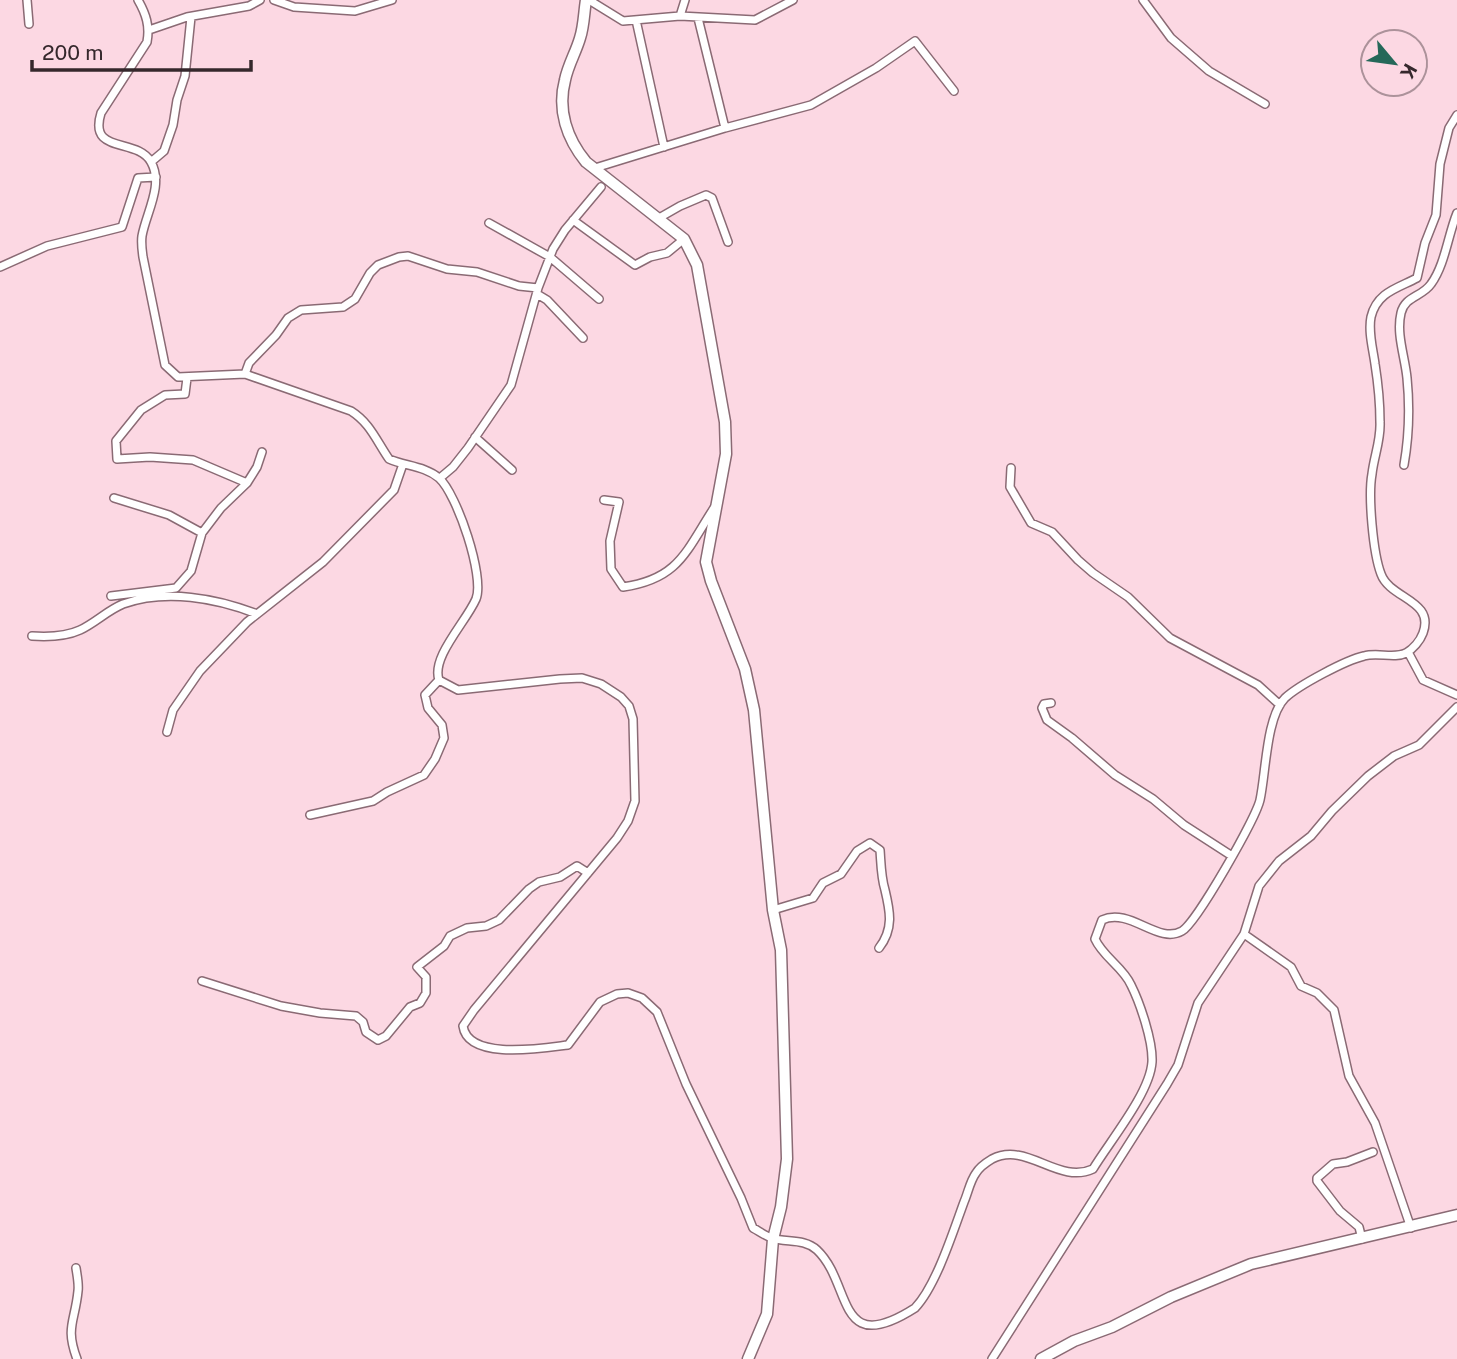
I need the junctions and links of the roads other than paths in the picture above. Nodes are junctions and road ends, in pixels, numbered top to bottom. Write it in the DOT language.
graph roads {
  1 [pos="27,0"];
  2 [pos="138,0"];
  3 [pos="260,0"];
  4 [pos="274,0"];
  5 [pos="392,0"];
  6 [pos="588,0"];
  7 [pos="685,0"];
  8 [pos="793,0"];
  9 [pos="1143,0"];
  10 [pos="311,4"];
  11 [pos="680,16"];
  12 [pos="191,17"];
  13 [pos="698,18"];
  14 [pos="636,20"];
  15 [pos="29,24"];
  16 [pos="149,30"];
  17 [pos="954,91"];
  18 [pos="1265,104"];
  19 [pos="1457,115"];
  20 [pos="725,128"];
  21 [pos="664,147"];
  22 [pos="151,162"];
  23 [pos="595,168"];
  24 [pos="156,177"];
  25 [pos="601,187"];
  26 [pos="1457,213"];
  27 [pos="659,218"];
  28 [pos="573,220"];
  29 [pos="489,223"];
  30 [pos="684,239"];
  31 [pos="728,242"];
  32 [pos="550,257"];
  33 [pos="0,267"];
  34 [pos="537,291"];
  35 [pos="599,299"];
  36 [pos="583,338"];
  37 [pos="245,374"];
  38 [pos="187,377"];
  39 [pos="475,437"];
  40 [pos="262,452"];
  41 [pos="403,464"];
  42 [pos="1404,465"];
  43 [pos="1011,468"];
  44 [pos="512,470"];
  45 [pos="440,478"];
  46 [pos="247,483"];
  47 [pos="114,498"];
  48 [pos="604,500"];
  49 [pos="718,502"];
  50 [pos="202,533"];
  51 [pos="111,596"];
  52 [pos="257,614"];
  53 [pos="32,636"];
  54 [pos="1408,652"];
  55 [pos="439,680"];
  56 [pos="1457,695"];
  57 [pos="1051,703"];
  58 [pos="1280,705"];
  59 [pos="1457,707"];
  60 [pos="167,732"];
  61 [pos="310,815"];
  62 [pos="1232,856"];
  63 [pos="588,873"];
  64 [pos="773,910"];
  65 [pos="1244,934"];
  66 [pos="879,948"];
  67 [pos="202,981"];
  68 [pos="1373,1152"];
  69 [pos="1457,1215"];
  70 [pos="1411,1228"];
  71 [pos="773,1238"];
  72 [pos="1362,1239"];
  73 [pos="76,1268"];
  74 [pos="849,1326"];
  75 [pos="888,1330"];
  76 [pos="77,1359"];
  77 [pos="748,1359"];
  78 [pos="992,1359"];
  79 [pos="1041,1359"];
  1 -- 15 [label="street"];
  2 -- 16 [label="street"];
  3 -- 12 [label="street"];
  4 -- 10 [label="street"];
  5 -- 10 [label="street"];
  6 -- 14 [label="street"];
  6 -- 23 [label="main road"];
  7 -- 11 [label="street"];
  8 -- 13 [label="street"];
  9 -- 18 [label="street"];
  11 -- 13 [label="street"];
  11 -- 14 [label="street"];
  12 -- 16 [label="street"];
  12 -- 22 [label="street"];
  13 -- 20 [label="street"];
  14 -- 21 [label="street"];
  16 -- 22 [label="street"];
  17 -- 20 [label="street"];
  19 -- 54 [label="street"];
  20 -- 21 [label="street"];
  21 -- 23 [label="street"];
  22 -- 24 [label="street"];
  23 -- 27 [label="main road"];
  24 -- 33 [label="street"];
  24 -- 38 [label="street"];
  25 -- 28 [label="street"];
  26 -- 42 [label="street"];
  27 -- 30 [label="main road"];
  27 -- 31 [label="street"];
  28 -- 30 [label="street"];
  28 -- 32 [label="street"];
  29 -- 32 [label="street"];
  30 -- 49 [label="main road"];
  32 -- 34 [label="street"];
  32 -- 35 [label="street"];
  34 -- 36 [label="street"];
  34 -- 37 [label="street"];
  34 -- 39 [label="street"];
  37 -- 38 [label="street"];
  37 -- 41 [label="street"];
  38 -- 46 [label="street"];
  39 -- 44 [label="street"];
  39 -- 45 [label="street"];
  40 -- 46 [label="street"];
  41 -- 45 [label="street"];
  41 -- 52 [label="street"];
  43 -- 58 [label="street"];
  45 -- 55 [label="street"];
  46 -- 50 [label="street"];
  47 -- 50 [label="street"];
  48 -- 49 [label="street"];
  49 -- 64 [label="main road"];
  50 -- 51 [label="street"];
  52 -- 53 [label="street"];
  52 -- 60 [label="street"];
  54 -- 56 [label="street"];
  54 -- 58 [label="street"];
  55 -- 61 [label="street"];
  55 -- 63 [label="street"];
  57 -- 62 [label="street"];
  58 -- 62 [label="street"];
  59 -- 65 [label="street"];
  62 -- 75 [label="street"];
  63 -- 67 [label="street"];
  63 -- 71 [label="street"];
  64 -- 66 [label="street"];
  64 -- 71 [label="main road"];
  65 -- 70 [label="street"];
  65 -- 78 [label="street"];
  68 -- 72 [label="street"];
  69 -- 70 [label="main road"];
  70 -- 72 [label="main road"];
  71 -- 74 [label="street"];
  71 -- 77 [label="main road"];
  72 -- 79 [label="main road"];
  73 -- 76 [label="street"];
}
